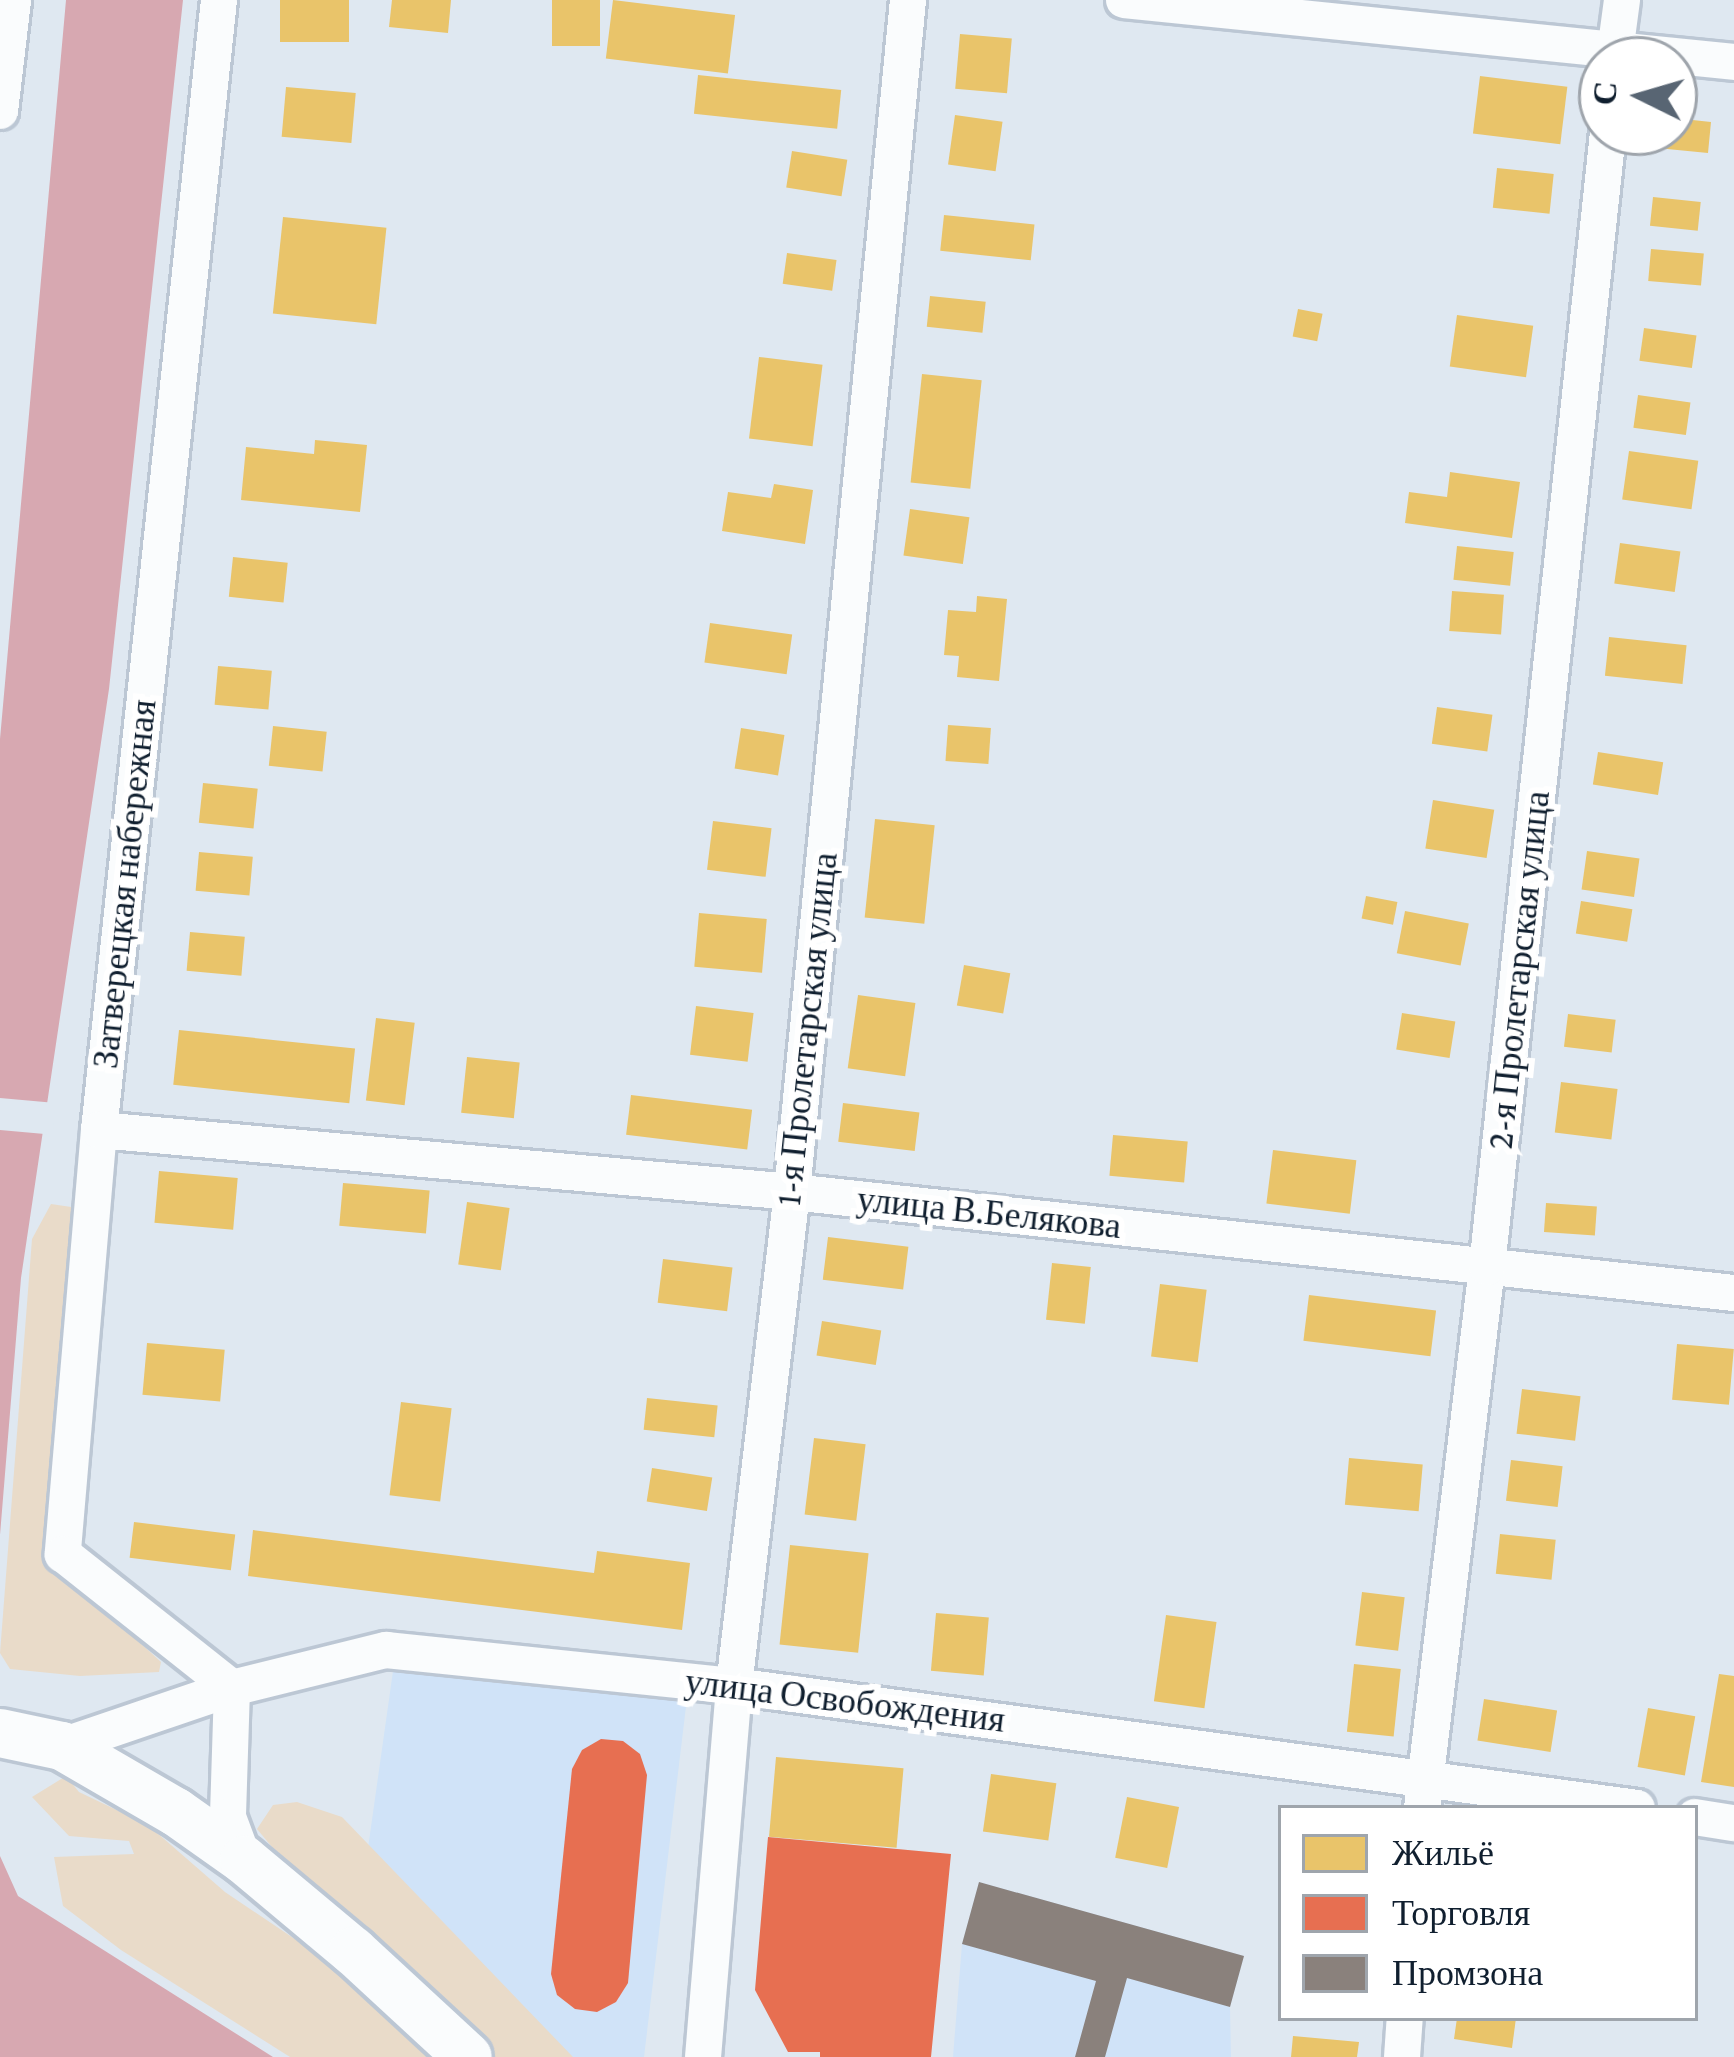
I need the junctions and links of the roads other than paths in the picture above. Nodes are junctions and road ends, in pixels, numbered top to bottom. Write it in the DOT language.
graph roads {
  1 [pos="13,0"];
  2 [pos="219,0"];
  3 [pos="908,0"];
  4 [pos="1124,0"];
  5 [pos="1622,0"];
  6 [pos="1617,36"];
  7 [pos="1578,51"];
  8 [pos="1698,60"];
  9 [pos="1734,62"];
  10 [pos="0,111"];
  11 [pos="1605,156"];
  12 [pos="99,1130"];
  13 [pos="792,1192"];
  14 [pos="1487,1267"];
  15 [pos="1734,1293"];
  16 [pos="734,1686"];
  17 [pos="232,1688"];
  18 [pos="0,1733"];
  19 [pos="62,1746"];
  20 [pos="1423,1792"];
  21 [pos="1597,1805"];
  22 [pos="1698,1817"];
  23 [pos="1734,1822"];
  24 [pos="244,1860"];
  25 [pos="1405,2021"];
  26 [pos="468,2057"];
  27 [pos="703,2057"];
  28 [pos="1402,2057"];
  1 -- 10 [label="street"];
  2 -- 12 [label="street, Затверецкая набережная"];
  3 -- 13 [label="street, 1-я Пролетарская улица"];
  4 -- 7 [label="street"];
  5 -- 6 [label="street"];
  8 -- 9 [label="street"];
  11 -- 14 [label="street, 2-я Пролетарская улица"];
  12 -- 13 [label="street, улица В.Белякова"];
  12 -- 17 [label="street, Затверецкая набережная"];
  13 -- 14 [label="street, улица В.Белякова"];
  13 -- 16 [label="street, 1-я Пролетарская улица"];
  14 -- 15 [label="street, улица В.Белякова"];
  14 -- 20 [label="street, 2-я Пролетарская улица"];
  16 -- 17 [label="street, улица Освобождения"];
  16 -- 20 [label="street, улица Освобождения"];
  16 -- 27 [label="street, 1-я Пролетарская улица"];
  17 -- 19 [label="street, улица Освобождения"];
  17 -- 24 [label="street"];
  18 -- 19 [label="main road"];
  19 -- 24 [label="main road"];
  20 -- 21 [label="street, улица Освобождения"];
  22 -- 23 [label="street"];
  24 -- 26 [label="main road"];
  25 -- 28 [label="street"];
}
